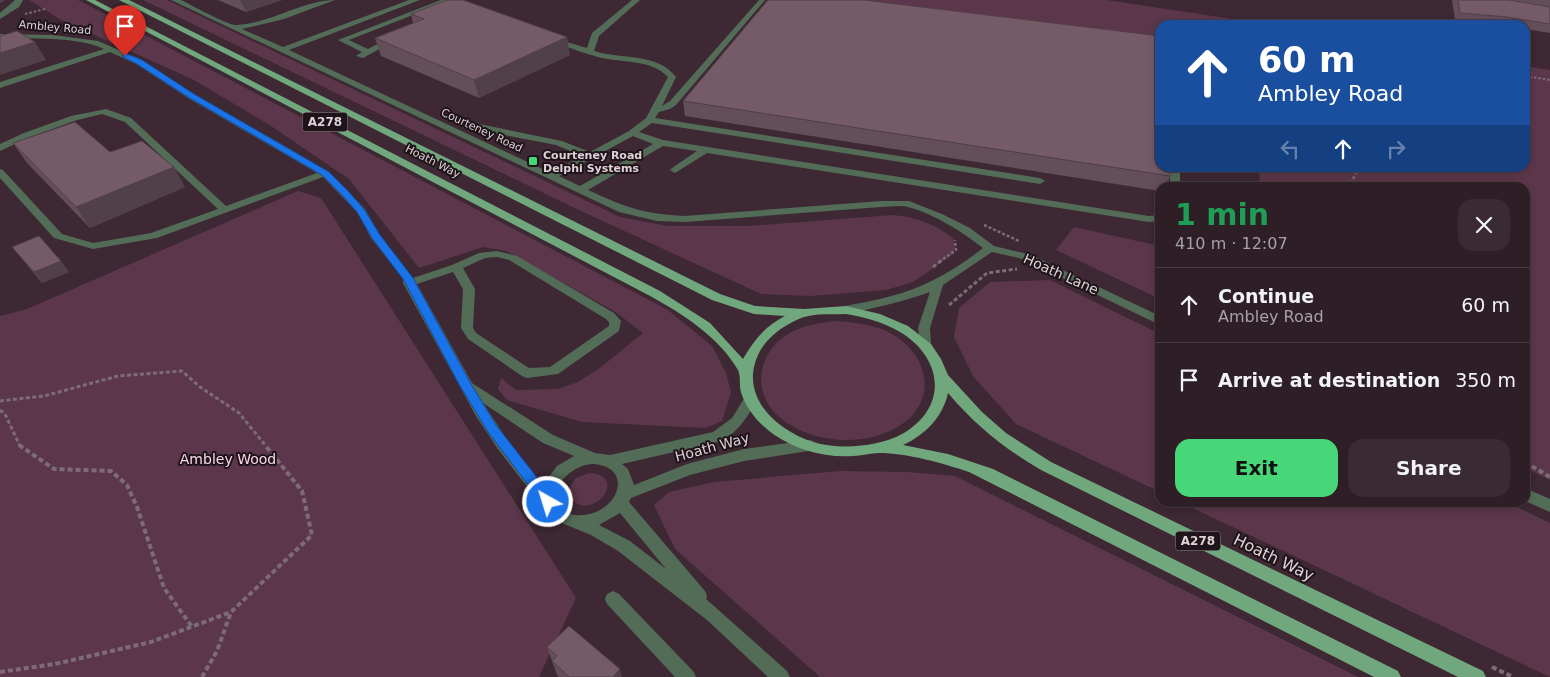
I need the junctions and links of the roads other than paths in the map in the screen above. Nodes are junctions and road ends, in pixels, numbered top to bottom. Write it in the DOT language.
graph roads {
  1 [pos="18,0"];
  2 [pos="90,0"];
  3 [pos="123,0"];
  4 [pos="175,0"];
  5 [pos="331,0"];
  6 [pos="416,0"];
  7 [pos="447,0"];
  8 [pos="636,0"];
  9 [pos="762,1"];
  10 [pos="0,17"];
  11 [pos="235,28"];
  12 [pos="0,36"];
  13 [pos="545,36"];
  14 [pos="396,37"];
  15 [pos="111,49"];
  16 [pos="283,50"];
  17 [pos="369,52"];
  18 [pos="590,52"];
  19 [pos="360,56"];
  20 [pos="0,85"];
  21 [pos="655,110"];
  22 [pos="650,120"];
  23 [pos="479,127"];
  24 [pos="632,133"];
  25 [pos="661,143"];
  26 [pos="0,148"];
  27 [pos="705,150"];
  28 [pos="794,153"];
  29 [pos="591,156"];
  30 [pos="918,162"];
  31 [pos="675,170"];
  32 [pos="0,172"];
  33 [pos="325,174"];
  34 [pos="552,176"];
  35 [pos="1040,180"];
  36 [pos="908,182"];
  37 [pos="581,190"];
  38 [pos="225,210"];
  39 [pos="1155,218"];
  40 [pos="990,248"];
  41 [pos="456,267"];
  42 [pos="409,283"];
  43 [pos="938,284"];
  44 [pos="846,310"];
  45 [pos="804,314"];
  46 [pos="1155,319"];
  47 [pos="925,344"];
  48 [pos="745,370"];
  49 [pos="941,376"];
  50 [pos="466,386"];
  51 [pos="750,401"];
  52 [pos="810,446"];
  53 [pos="882,448"];
  54 [pos="594,458"];
  55 [pos="610,461"];
  56 [pos="1530,496"];
  57 [pos="624,499"];
  58 [pos="548,502"];
  59 [pos="1550,506"];
  60 [pos="564,519"];
  61 [pos="613,599"];
  62 [pos="713,614"];
  63 [pos="687,677"];
  64 [pos="781,677"];
  65 [pos="1392,677"];
  66 [pos="1477,677"];
  1 -- 10 [label="street"];
  2 -- 48 [label="main road, Hoath Way / A278"];
  3 -- 45 [label="main road, Hoath Way / A278"];
  4 -- 11 [label="street, Courteney Road"];
  5 -- 11 [label="street"];
  6 -- 16 [label="street"];
  7 -- 17 [label="street"];
  8 -- 18 [label="street"];
  9 -- 21 [label="street"];
  11 -- 16 [label="street, Courteney Road"];
  12 -- 15 [label="street, Ambley Road"];
  13 -- 18 [label="street"];
  14 -- 17 [label="street"];
  15 -- 20 [label="street"];
  15 -- 33 [label="street, Ambley Road"];
  16 -- 34 [label="street, Courteney Road"];
  17 -- 19 [label="street"];
  18 -- 21 [label="street"];
  21 -- 22 [label="street"];
  22 -- 24 [label="street"];
  22 -- 28 [label="street"];
  23 -- 29 [label="street"];
  24 -- 25 [label="street"];
  24 -- 29 [label="street"];
  25 -- 27 [label="street"];
  25 -- 37 [label="street"];
  26 -- 38 [label="street"];
  27 -- 28 [label="street"];
  27 -- 31 [label="street"];
  28 -- 30 [label="street"];
  28 -- 36 [label="street"];
  29 -- 34 [label="street"];
  30 -- 35 [label="street"];
  30 -- 36 [label="street"];
  32 -- 38 [label="street"];
  33 -- 38 [label="street"];
  33 -- 42 [label="street, Ambley Road"];
  34 -- 37 [label="street, Courteney Road"];
  36 -- 39 [label="street"];
  37 -- 40 [label="street, Courteney Road"];
  40 -- 43 [label="street"];
  40 -- 46 [label="street, Hoath Lane"];
  41 -- 41 [label="street"];
  41 -- 42 [label="street"];
  42 -- 50 [label="street, Ambley Road"];
  43 -- 44 [label="street"];
  43 -- 47 [label="street"];
  44 -- 45 [label="main road"];
  44 -- 47 [label="main road"];
  45 -- 48 [label="main road"];
  47 -- 49 [label="main road"];
  48 -- 51 [label="main road"];
  49 -- 53 [label="main road"];
  49 -- 66 [label="main road, Hoath Way / A278"];
  50 -- 54 [label="street"];
  50 -- 58 [label="street, Ambley Road"];
  51 -- 52 [label="main road"];
  51 -- 55 [label="street, Hoath Way"];
  52 -- 53 [label="main road"];
  52 -- 57 [label="street, Hoath Way"];
  53 -- 65 [label="main road, A278"];
  54 -- 55 [label="street"];
  54 -- 58 [label="street"];
  55 -- 57 [label="street"];
  56 -- 59 [label="street"];
  57 -- 60 [label="street"];
  57 -- 62 [label="street"];
  58 -- 60 [label="street"];
  60 -- 62 [label="street"];
  61 -- 63 [label="street"];
  62 -- 64 [label="street"];
}
